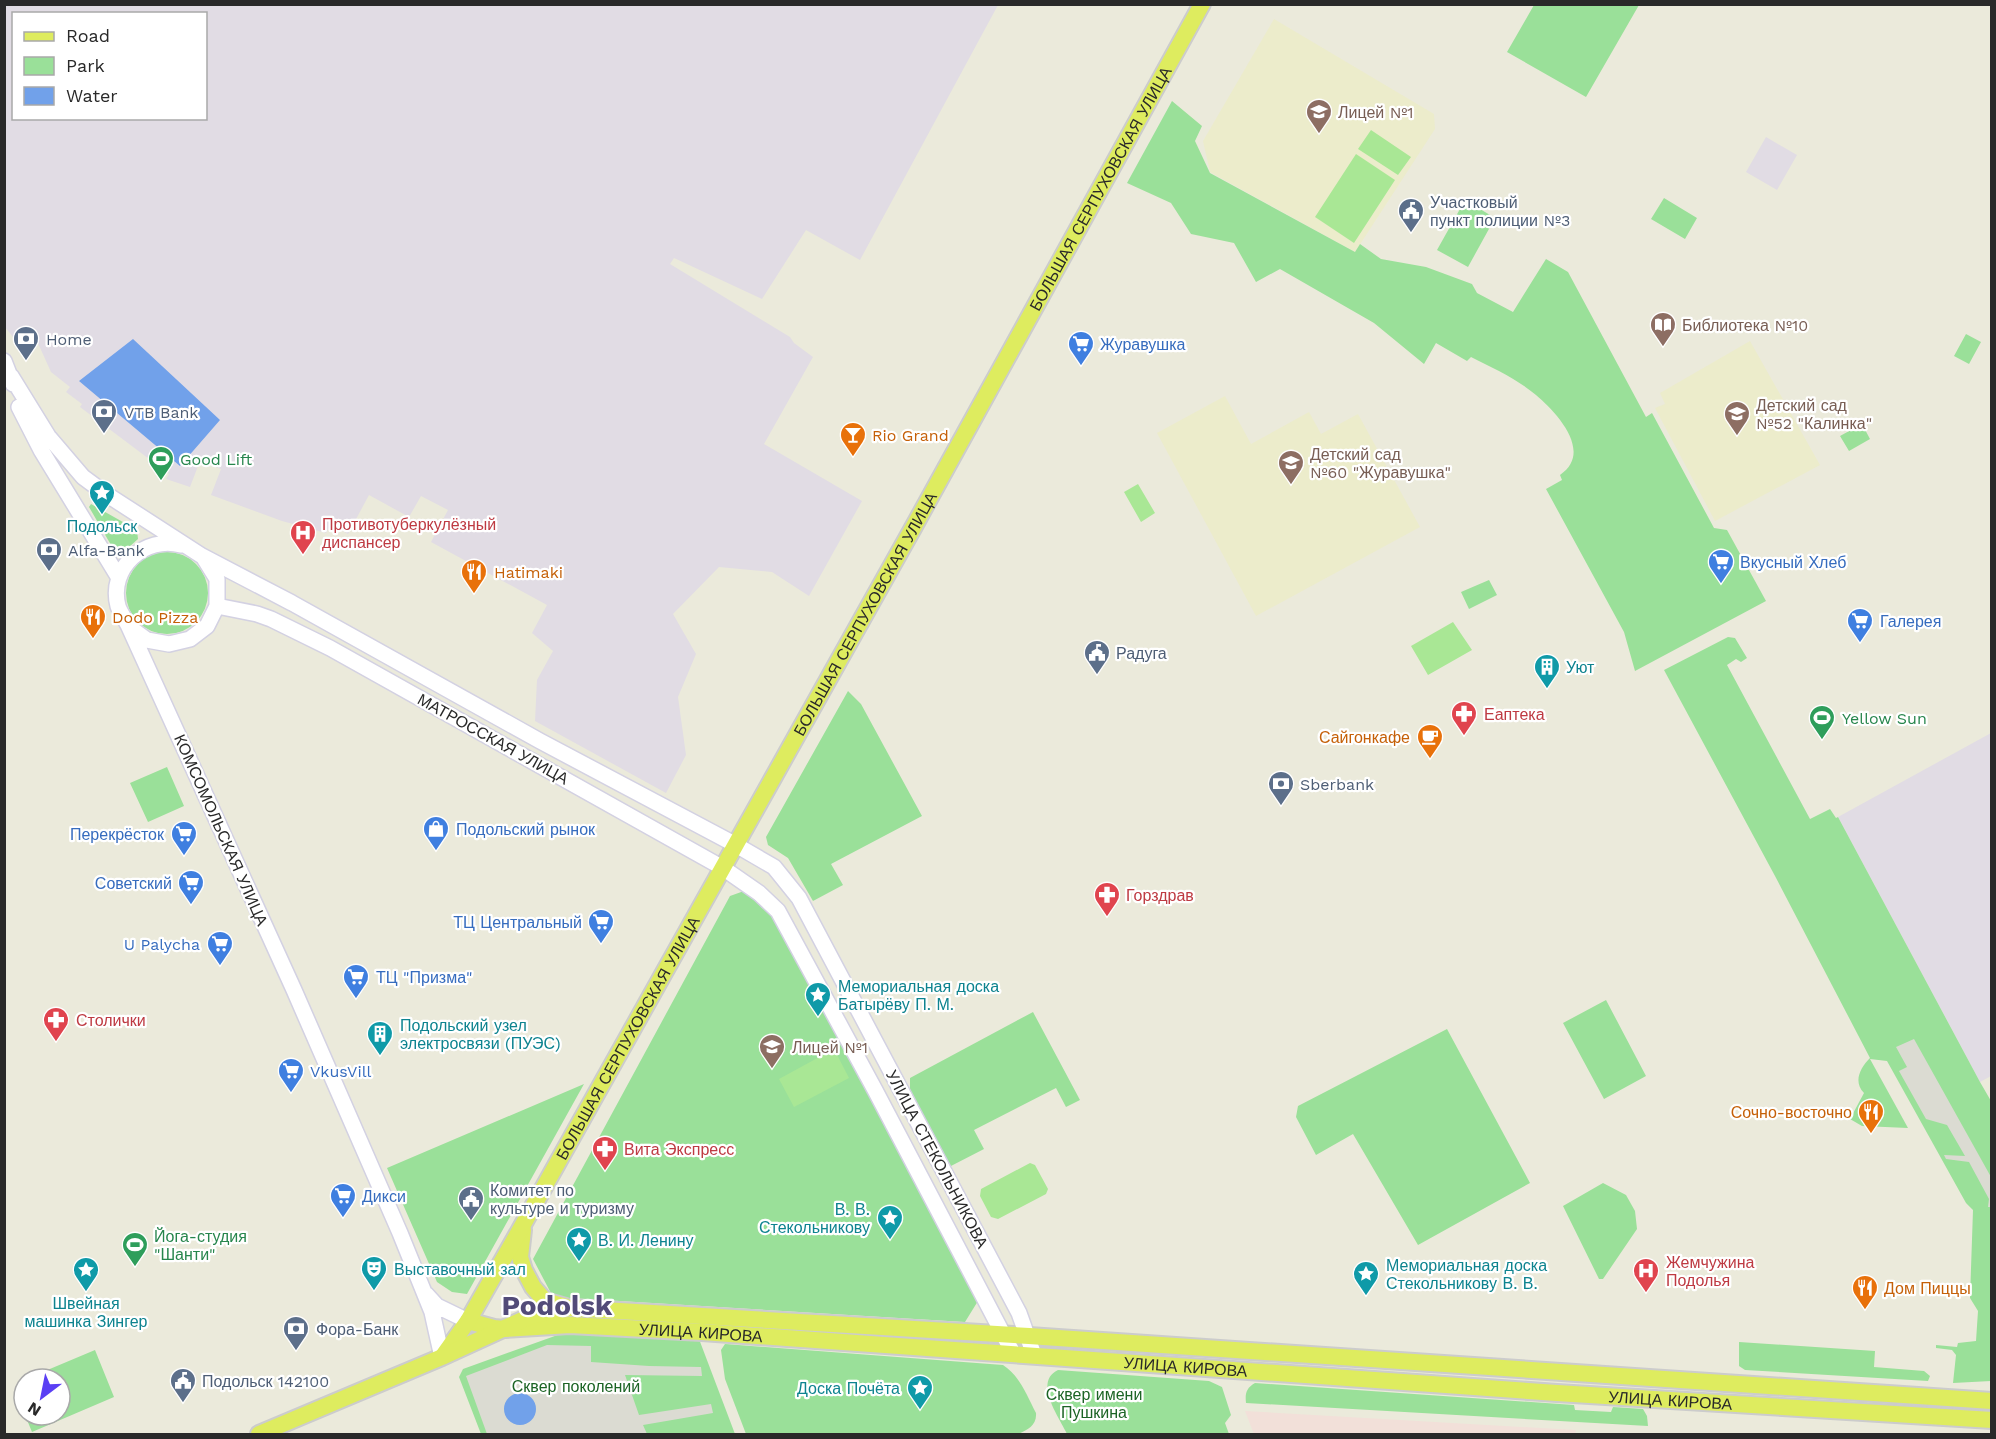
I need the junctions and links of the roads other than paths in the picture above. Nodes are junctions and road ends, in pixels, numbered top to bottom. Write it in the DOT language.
graph roads {
  1 [pos="1202,4"];
  2 [pos="4,361"];
  3 [pos="11,376"];
  4 [pos="187,546"];
  5 [pos="202,555"];
  6 [pos="119,578"];
  7 [pos="217,606"];
  8 [pos="129,627"];
  9 [pos="736,845"];
  10 [pos="723,868"];
  11 [pos="759,893"];
  12 [pos="524,1223"];
  13 [pos="424,1292"];
  14 [pos="570,1308"];
  15 [pos="468,1321"];
  16 [pos="505,1329"];
  17 [pos="1002,1334"];
  18 [pos="1029,1336"];
  19 [pos="1222,1349"];
  20 [pos="1013,1353"];
  21 [pos="1034,1355"];
  22 [pos="442,1357"];
  23 [pos="1475,1367"];
  24 [pos="1225,1369"];
  25 [pos="1663,1380"];
  26 [pos="1472,1386"];
  27 [pos="1661,1399"];
  28 [pos="1992,1401"];
  29 [pos="1992,1420"];
  30 [pos="259,1434"];
  1 -- 9 [label="main road, БОЛЬШАЯ СЕРПУХОВСКАЯ УЛИЦА"];
  2 -- 3 [label="main road"];
  3 -- 4 [label="main road"];
  3 -- 6 [label="main road"];
  4 -- 5 [label="main road"];
  4 -- 6 [label="main road"];
  5 -- 7 [label="main road"];
  5 -- 9 [label="main road, МАТРОССКАЯ УЛИЦА"];
  6 -- 8 [label="main road, КОМСОМОЛЬСКАЯ УЛИЦА"];
  7 -- 8 [label="main road"];
  7 -- 10 [label="main road, МАТРОССКАЯ УЛИЦА"];
  8 -- 13 [label="main road, КОМСОМОЛЬСКАЯ УЛИЦА"];
  9 -- 10 [label="main road, БОЛЬШАЯ СЕРПУХОВСКАЯ УЛИЦА"];
  9 -- 18 [label="main road, УЛИЦА СТЕКОЛЬНИКОВА"];
  10 -- 11 [label="main road, МАТРОССКАЯ УЛИЦА"];
  10 -- 12 [label="main road, БОЛЬШАЯ СЕРПУХОВСКАЯ УЛИЦА"];
  11 -- 17 [label="main road, УЛИЦА СТЕКОЛЬНИКОВА"];
  12 -- 14 [label="main road"];
  12 -- 15 [label="main road, БОЛЬШАЯ СЕРПУХОВСКАЯ УЛИЦА"];
  13 -- 15 [label="main road"];
  13 -- 22 [label="main road, КОМСОМОЛЬСКАЯ УЛИЦА"];
  14 -- 16 [label="main road, УЛИЦА КИРОВА"];
  14 -- 17 [label="main road, УЛИЦА КИРОВА"];
  15 -- 16 [label="main road"];
  15 -- 22 [label="main road, БОЛЬШАЯ СЕРПУХОВСКАЯ УЛИЦА"];
  16 -- 20 [label="main road, УЛИЦА КИРОВА"];
  16 -- 22 [label="main road"];
  17 -- 18 [label="main road, УЛИЦА КИРОВА"];
  17 -- 20 [label="main road, УЛИЦА СТЕКОЛЬНИКОВА"];
  17 -- 21 [label="main road"];
  18 -- 19 [label="main road, УЛИЦА КИРОВА"];
  18 -- 21 [label="main road, УЛИЦА СТЕКОЛЬНИКОВА"];
  19 -- 23 [label="main road, УЛИЦА КИРОВА"];
  19 -- 24 [label="main road"];
  20 -- 21 [label="main road, УЛИЦА КИРОВА"];
  21 -- 24 [label="main road, УЛИЦА КИРОВА"];
  22 -- 30 [label="main road"];
  23 -- 25 [label="main road, УЛИЦА КИРОВА"];
  23 -- 26 [label="main road"];
  24 -- 26 [label="main road, УЛИЦА КИРОВА"];
  25 -- 27 [label="main road"];
  25 -- 28 [label="main road, УЛИЦА КИРОВА"];
  26 -- 27 [label="main road, УЛИЦА КИРОВА"];
  27 -- 29 [label="main road, УЛИЦА КИРОВА"];
}
